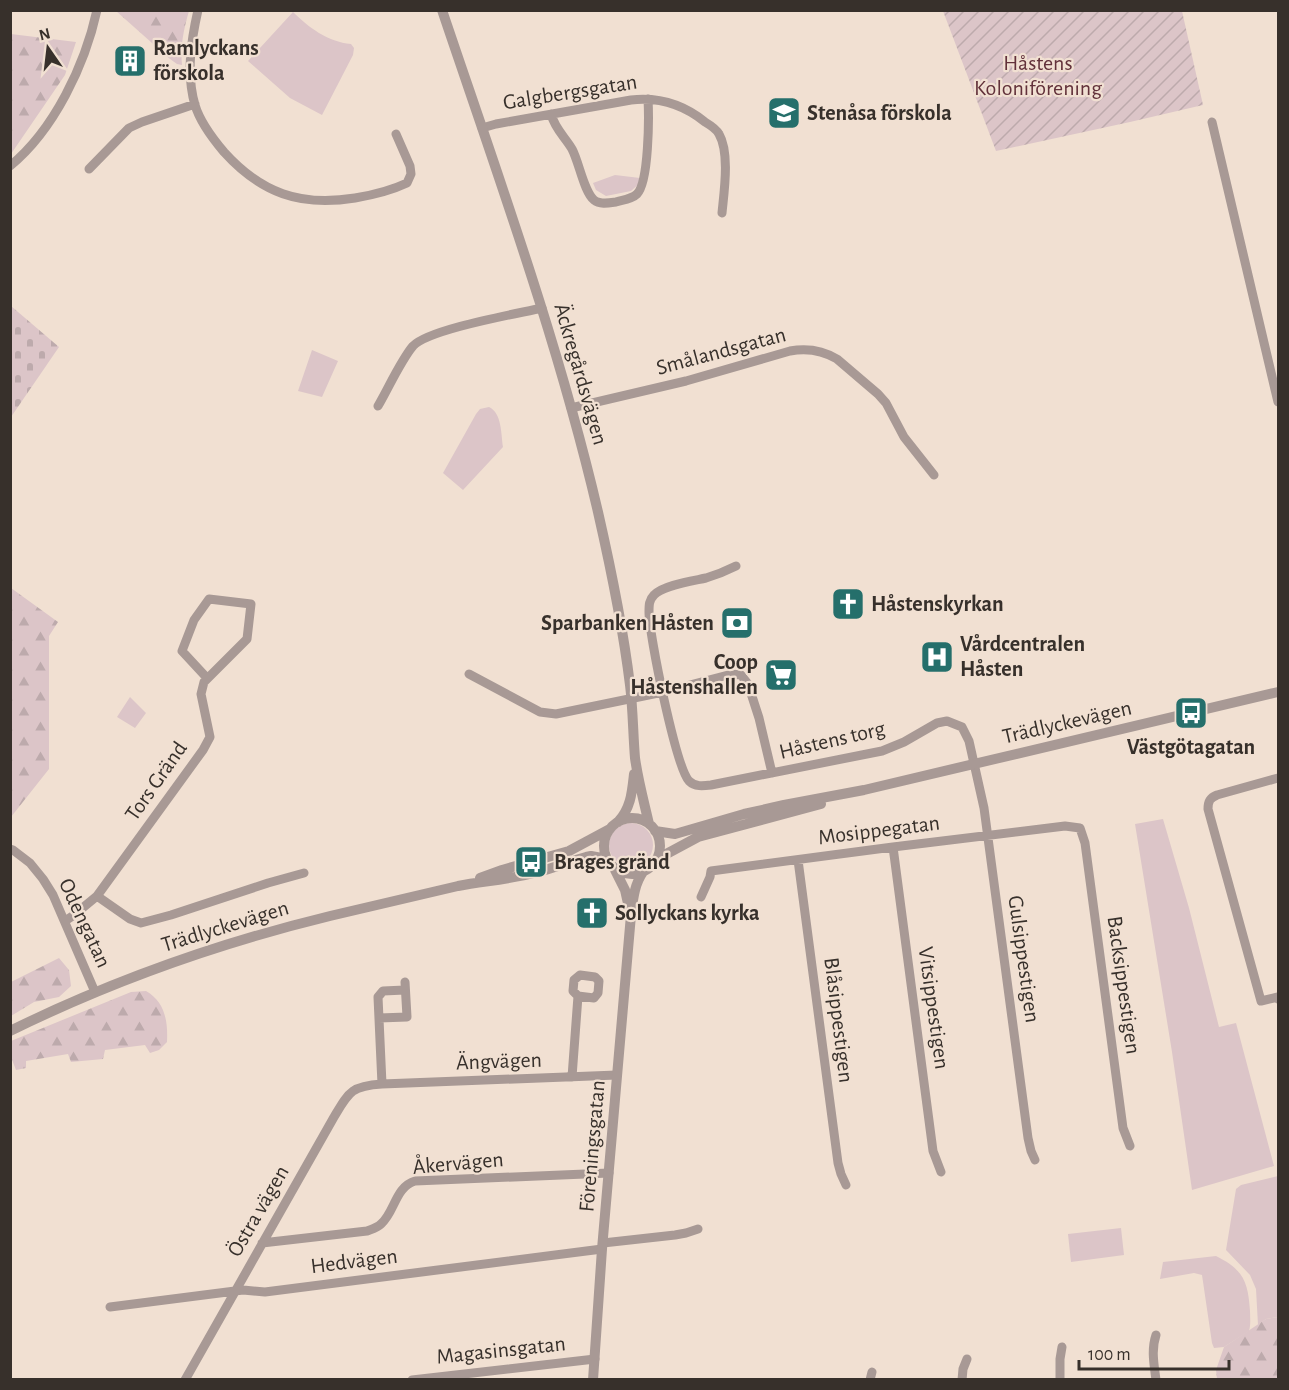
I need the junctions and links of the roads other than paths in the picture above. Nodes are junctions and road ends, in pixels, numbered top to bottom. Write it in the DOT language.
graph roads {
  1 [pos="97,10"];
  2 [pos="198,10"];
  3 [pos="442,10"];
  4 [pos="648,99"];
  5 [pos="195,104"];
  6 [pos="551,114"];
  7 [pos="1212,122"];
  8 [pos="482,128"];
  9 [pos="396,134"];
  10 [pos="10,166"];
  11 [pos="89,169"];
  12 [pos="722,213"];
  13 [pos="542,308"];
  14 [pos="1278,402"];
  15 [pos="378,406"];
  16 [pos="571,408"];
  17 [pos="934,475"];
  18 [pos="736,566"];
  19 [pos="469,674"];
  20 [pos="207,678"];
  21 [pos="663,692"];
  22 [pos="1278,692"];
  23 [pos="632,699"];
  24 [pos="635,759"];
  25 [pos="975,764"];
  26 [pos="772,773"];
  27 [pos="1278,778"];
  28 [pos="864,790"];
  29 [pos="614,825"];
  30 [pos="652,828"];
  31 [pos="1080,828"];
  32 [pos="988,836"];
  33 [pos="892,847"];
  34 [pos="10,849"];
  35 [pos="657,859"];
  36 [pos="798,860"];
  37 [pos="610,863"];
  38 [pos="643,872"];
  39 [pos="304,873"];
  40 [pos="460,886"];
  41 [pos="97,896"];
  42 [pos="701,897"];
  43 [pos="631,915"];
  44 [pos="65,921"];
  45 [pos="95,992"];
  46 [pos="578,996"];
  47 [pos="1278,999"];
  48 [pos="379,1018"];
  49 [pos="10,1031"];
  50 [pos="617,1075"];
  51 [pos="572,1077"];
  52 [pos="382,1084"];
  53 [pos="1130,1146"];
  54 [pos="1035,1160"];
  55 [pos="941,1172"];
  56 [pos="609,1173"];
  57 [pos="846,1185"];
  58 [pos="698,1229"];
  59 [pos="262,1243"];
  60 [pos="603,1246"];
  61 [pos="235,1291"];
  62 [pos="110,1307"];
  63 [pos="1156,1335"];
  64 [pos="1062,1347"];
  65 [pos="595,1359"];
  66 [pos="967,1359"];
  67 [pos="186,1380"];
  68 [pos="412,1380"];
  69 [pos="593,1380"];
  70 [pos="962,1380"];
  71 [pos="1060,1380"];
  72 [pos="1156,1380"];
  1 -- 10 [label="street"];
  2 -- 5 [label="street"];
  3 -- 8 [label="street, Äckregårdsvägen"];
  4 -- 6 [label="street, Galgbergsgatan"];
  4 -- 6 [label="street"];
  4 -- 12 [label="street, Galgbergsgatan"];
  5 -- 9 [label="street"];
  5 -- 11 [label="street"];
  6 -- 8 [label="street, Galgbergsgatan"];
  7 -- 14 [label="street"];
  8 -- 13 [label="street, Äckregårdsvägen"];
  13 -- 15 [label="street"];
  13 -- 16 [label="street, Äckregårdsvägen"];
  16 -- 17 [label="street, Smålandsgatan"];
  16 -- 23 [label="street, Äckregårdsvägen"];
  18 -- 21 [label="street, Håstens torg"];
  19 -- 23 [label="street"];
  20 -- 20 [label="street"];
  20 -- 41 [label="street, Tors Gränd"];
  21 -- 23 [label="street, Håstens torg"];
  21 -- 26 [label="street, Håstens torg"];
  21 -- 26 [label="street, Håstens torg"];
  22 -- 25 [label="street, Trädlyckevägen"];
  23 -- 24 [label="street, Äckregårdsvägen"];
  24 -- 29 [label="street, Äckregårdsvägen"];
  24 -- 30 [label="street, Äckregårdsvägen"];
  25 -- 26 [label="street, Håstens torg"];
  25 -- 28 [label="street, Trädlyckevägen"];
  25 -- 32 [label="street, Gulsippestigen"];
  27 -- 47 [label="street"];
  28 -- 30 [label="street, Trädlyckevägen"];
  28 -- 35 [label="street, Trädlyckevägen"];
  29 -- 30 [label="street"];
  29 -- 37 [label="street"];
  29 -- 40 [label="street, Trädlyckevägen"];
  30 -- 35 [label="street"];
  31 -- 32 [label="street, Mosippegatan"];
  31 -- 53 [label="street, Backsippestigen"];
  32 -- 33 [label="street, Mosippegatan"];
  32 -- 54 [label="street, Gulsippestigen"];
  33 -- 36 [label="street, Mosippegatan"];
  33 -- 55 [label="street, Vitsippestigen"];
  34 -- 44 [label="street, Odengatan"];
  35 -- 38 [label="street"];
  36 -- 42 [label="street, Mosippegatan"];
  36 -- 57 [label="street, Blåsippestigen"];
  37 -- 38 [label="street"];
  37 -- 40 [label="street, Trädlyckevägen"];
  37 -- 43 [label="street, Föreningsgatan"];
  38 -- 43 [label="street, Föreningsgatan"];
  39 -- 41 [label="street"];
  40 -- 45 [label="street, Trädlyckevägen"];
  41 -- 44 [label="street, Tors Gränd"];
  43 -- 50 [label="street, Föreningsgatan"];
  44 -- 45 [label="street, Odengatan"];
  45 -- 49 [label="street, Trädlyckevägen"];
  46 -- 51 [label="street"];
  48 -- 48 [label="street"];
  48 -- 52 [label="street"];
  50 -- 51 [label="street, Ängvägen"];
  50 -- 56 [label="street, Föreningsgatan"];
  51 -- 52 [label="street, Ängvägen"];
  52 -- 59 [label="street, Östra vägen"];
  56 -- 59 [label="street, Åkervägen"];
  56 -- 60 [label="street, Föreningsgatan"];
  58 -- 60 [label="street, Hedvägen"];
  59 -- 61 [label="street, Östra vägen"];
  60 -- 61 [label="street, Hedvägen"];
  60 -- 65 [label="street, Föreningsgatan"];
  61 -- 62 [label="street, Hedvägen"];
  61 -- 67 [label="street, Östra vägen"];
  63 -- 72 [label="street"];
  64 -- 71 [label="street"];
  65 -- 68 [label="street, Magasinsgatan"];
  65 -- 69 [label="street, Föreningsgatan"];
  66 -- 70 [label="street"];
}
